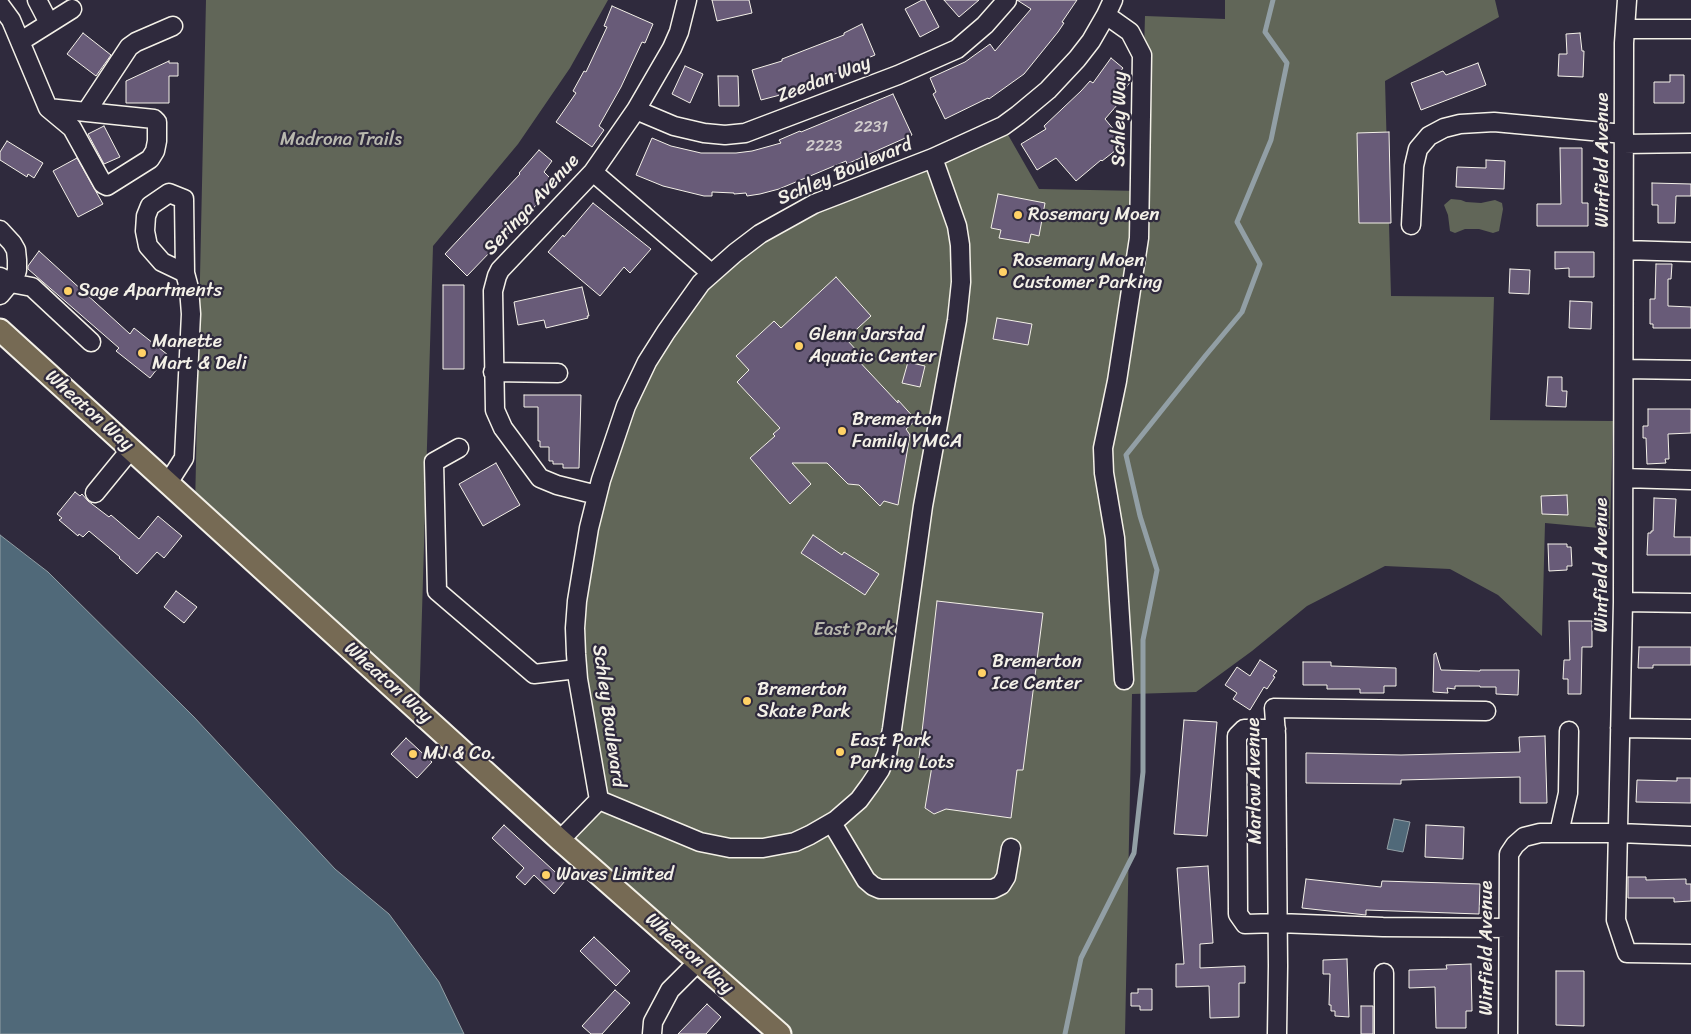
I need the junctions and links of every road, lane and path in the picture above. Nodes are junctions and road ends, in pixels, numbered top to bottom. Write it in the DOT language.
graph roads {
  1 [pos="36,0"];
  2 [pos="687,0"];
  3 [pos="1007,0"];
  4 [pos="1627,0"];
  5 [pos="0,5"];
  6 [pos="1110,8"];
  7 [pos="72,9"];
  8 [pos="49,23"];
  9 [pos="173,26"];
  10 [pos="1624,29"];
  11 [pos="1691,29"];
  12 [pos="21,40"];
  13 [pos="48,108"];
  14 [pos="636,110"];
  15 [pos="86,112"];
  16 [pos="1624,138"];
  17 [pos="1691,143"];
  18 [pos="933,158"];
  19 [pos="593,172"];
  20 [pos="1411,225"];
  21 [pos="0,230"];
  22 [pos="1624,250"];
  23 [pos="1691,252"];
  24 [pos="185,273"];
  25 [pos="711,273"];
  26 [pos="4,285"];
  27 [pos="0,330"];
  28 [pos="91,342"];
  29 [pos="1624,369"];
  30 [pos="1691,370"];
  31 [pos="493,372"];
  32 [pos="558,374"];
  33 [pos="459,448"];
  34 [pos="131,449"];
  35 [pos="1624,478"];
  36 [pos="1691,480"];
  37 [pos="168,483"];
  38 [pos="95,493"];
  39 [pos="597,495"];
  40 [pos="1629,602"];
  41 [pos="1691,603"];
  42 [pos="577,669"];
  43 [pos="1124,680"];
  44 [pos="1486,711"];
  45 [pos="1620,728"];
  46 [pos="1276,729"];
  47 [pos="1691,729"];
  48 [pos="1569,731"];
  49 [pos="599,800"];
  50 [pos="832,822"];
  51 [pos="1559,833"];
  52 [pos="1619,833"];
  53 [pos="1691,836"];
  54 [pos="560,840"];
  55 [pos="1011,848"];
  56 [pos="1278,923"];
  57 [pos="1508,928"];
  58 [pos="1691,954"];
  59 [pos="698,962"];
  60 [pos="1384,973"];
  61 [pos="652,1034"];
  62 [pos="780,1034"];
  63 [pos="1277,1034"];
  64 [pos="1384,1034"];
  65 [pos="1508,1034"];
  1 -- 8 [label="street"];
  2 -- 14 [label="street, Seringa Avenue"];
  3 -- 14 [label="street, Zeedan Way"];
  4 -- 10 [label="street, Winfield Avenue"];
  5 -- 12 [label="street"];
  6 -- 18 [label="street, Schley Boulevard"];
  6 -- 43 [label="street, Schley Way"];
  7 -- 8 [label="street"];
  8 -- 12 [label="street"];
  9 -- 15 [label="street"];
  10 -- 11 [label="street"];
  10 -- 16 [label="street, Winfield Avenue"];
  12 -- 13 [label="street"];
  13 -- 15 [label="street"];
  13 -- 15 [label="street"];
  14 -- 19 [label="street, Seringa Avenue"];
  16 -- 17 [label="street"];
  16 -- 20 [label="street"];
  16 -- 22 [label="street, Winfield Avenue"];
  18 -- 25 [label="street, Schley Boulevard"];
  18 -- 50 [label="street"];
  19 -- 25 [label="street"];
  19 -- 31 [label="street, Seringa Avenue"];
  21 -- 26 [label="street"];
  22 -- 23 [label="street"];
  22 -- 29 [label="street, Winfield Avenue"];
  24 -- 37 [label="street"];
  25 -- 39 [label="street, Schley Boulevard"];
  26 -- 28 [label="street"];
  27 -- 34 [label="main road, Wheaton Way"];
  29 -- 30 [label="street"];
  29 -- 35 [label="street, Winfield Avenue"];
  31 -- 32 [label="street"];
  31 -- 39 [label="street, Seringa Avenue"];
  33 -- 42 [label="street"];
  34 -- 37 [label="main road, Wheaton Way"];
  34 -- 38 [label="street"];
  35 -- 36 [label="street"];
  35 -- 40 [label="street, Winfield Avenue"];
  37 -- 54 [label="main road, Wheaton Way"];
  39 -- 42 [label="street, Schley Boulevard"];
  40 -- 41 [label="street"];
  40 -- 45 [label="street, Winfield Avenue"];
  42 -- 49 [label="street, Schley Boulevard"];
  44 -- 46 [label="street, Marlow Avenue"];
  45 -- 47 [label="street"];
  45 -- 52 [label="street, Winfield Avenue"];
  46 -- 56 [label="street, Marlow Avenue"];
  46 -- 56 [label="street"];
  48 -- 51 [label="street"];
  49 -- 50 [label="street"];
  49 -- 54 [label="street, Schley Boulevard"];
  50 -- 55 [label="street"];
  51 -- 52 [label="street, Winfield Avenue"];
  51 -- 57 [label="street, Winfield Avenue"];
  52 -- 53 [label="street"];
  52 -- 58 [label="street"];
  54 -- 59 [label="main road, Wheaton Way"];
  56 -- 57 [label="street"];
  56 -- 63 [label="street, Marlow Avenue"];
  57 -- 65 [label="street, Winfield Avenue"];
  59 -- 61 [label="street"];
  59 -- 62 [label="main road, Wheaton Way"];
  60 -- 64 [label="street"];
}
